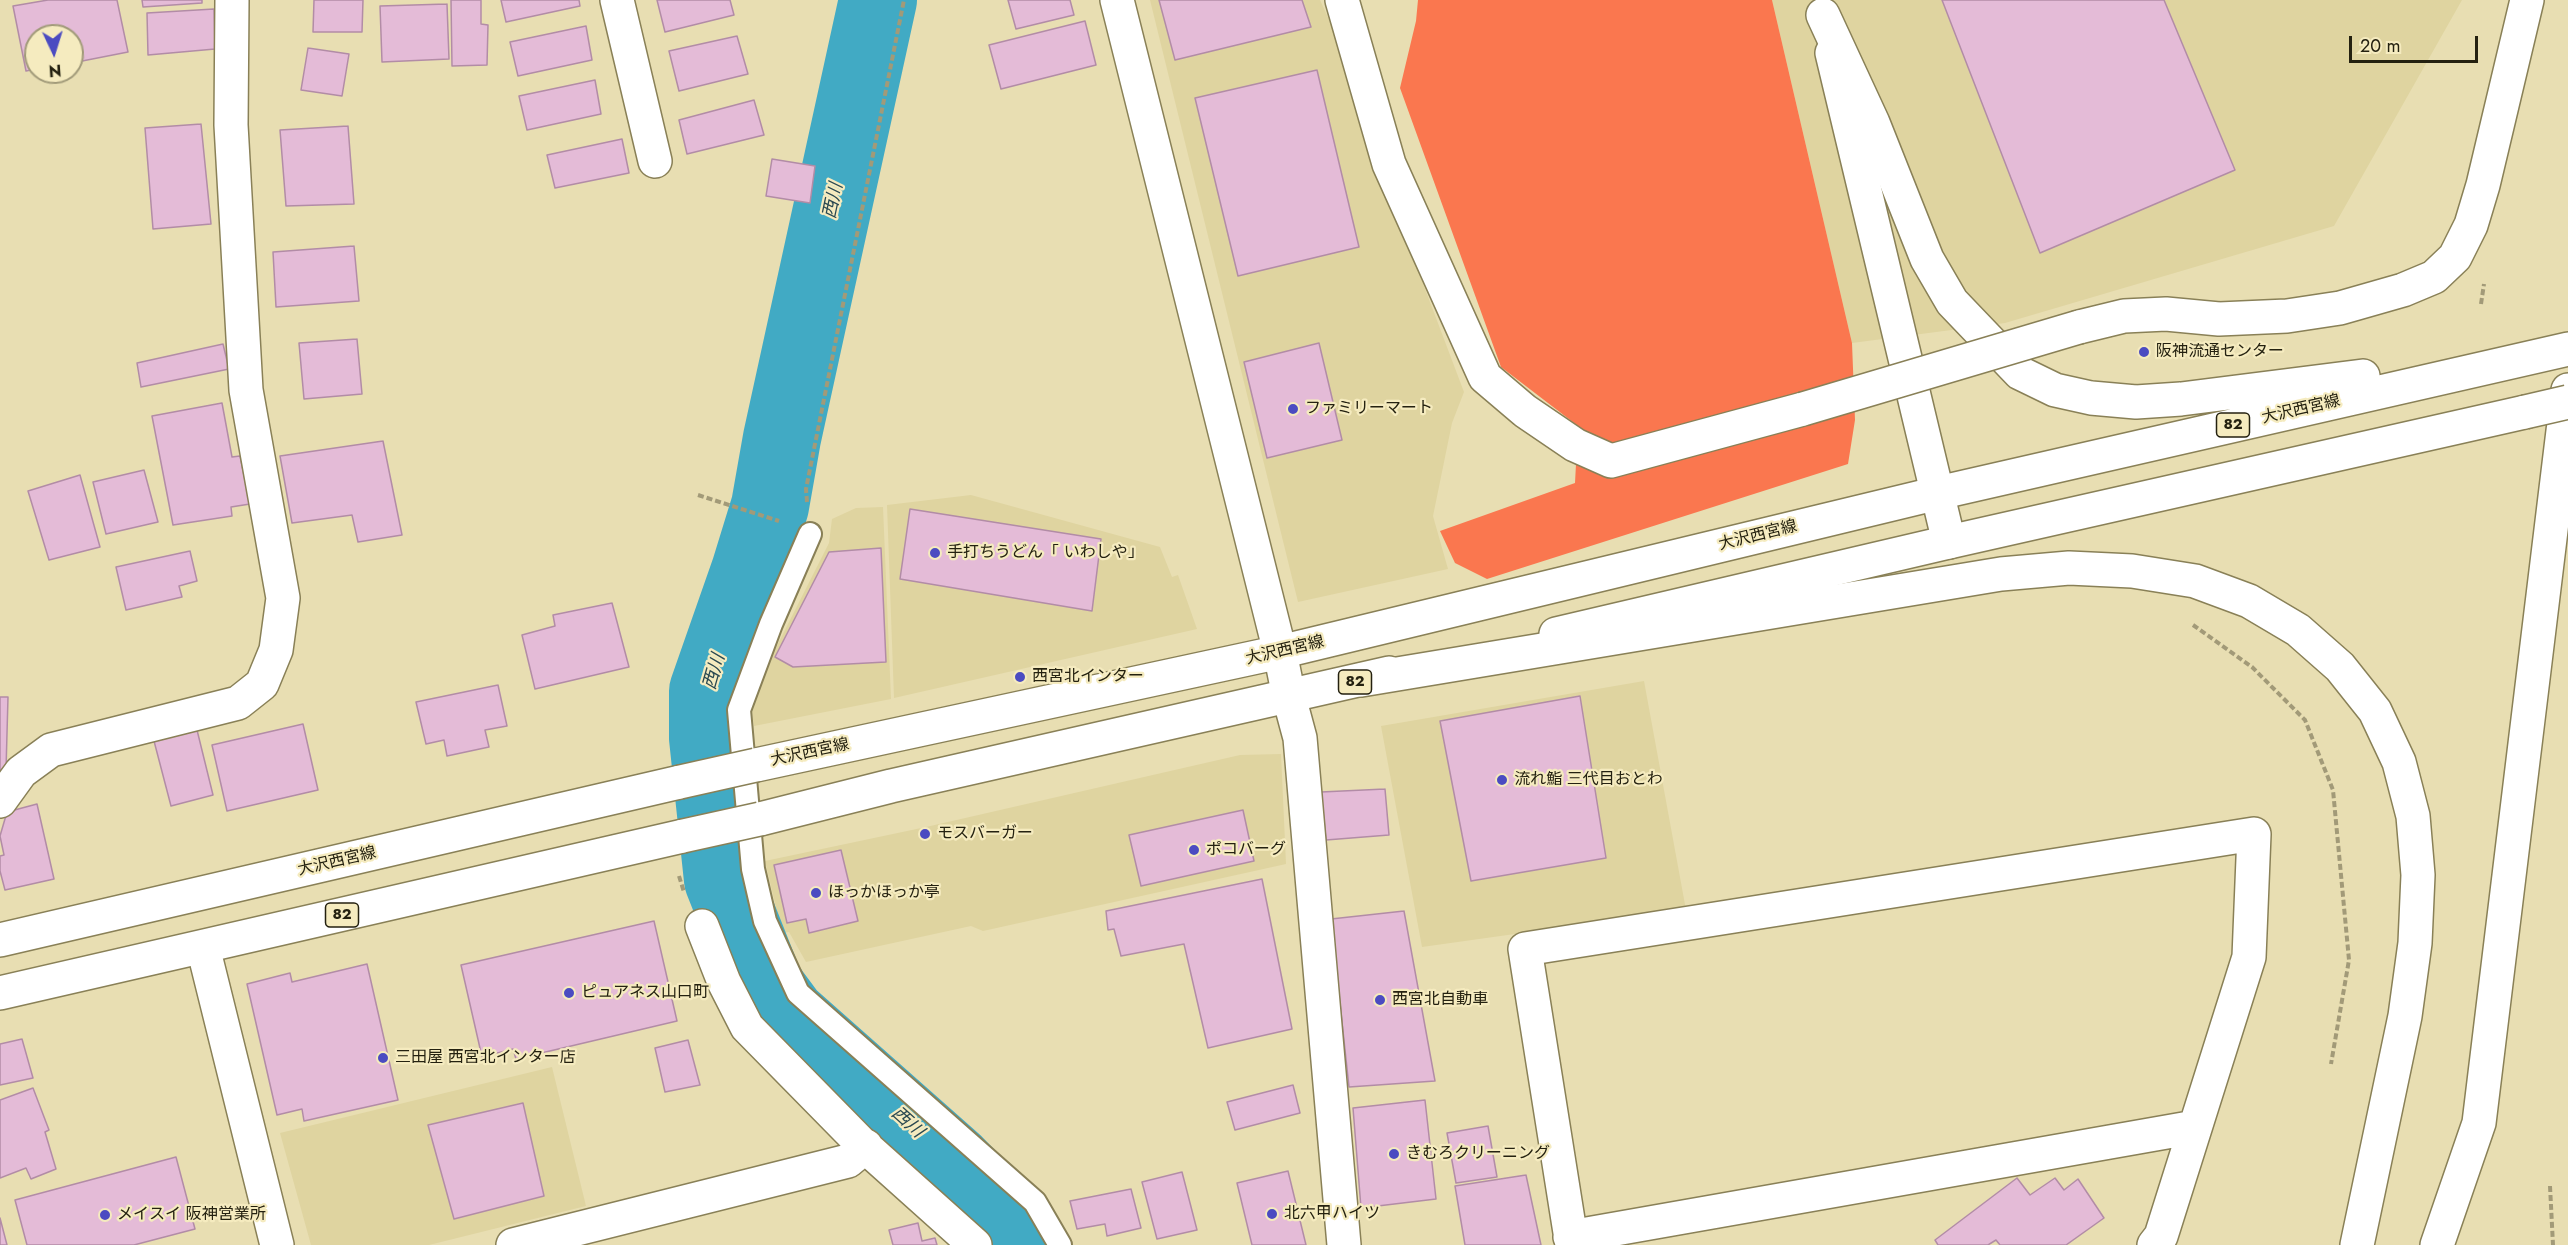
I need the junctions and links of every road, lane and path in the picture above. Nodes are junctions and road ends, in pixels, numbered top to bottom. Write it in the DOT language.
graph roads {
  1 [pos="232,0"];
  2 [pos="617,0"];
  3 [pos="904,0"];
  4 [pos="1117,0"];
  5 [pos="1342,0"];
  6 [pos="2527,0"];
  7 [pos="1821,8"];
  8 [pos="655,161"];
  9 [pos="2568,349"];
  10 [pos="2528,358"];
  11 [pos="2568,390"];
  12 [pos="2568,402"];
  13 [pos="1938,493"];
  14 [pos="698,495"];
  15 [pos="782,522"];
  16 [pos="810,534"];
  17 [pos="1949,542"];
  18 [pos="2183,621"];
  19 [pos="1280,652"];
  20 [pos="1361,680"];
  21 [pos="1290,697"];
  22 [pos="0,801"];
  23 [pos="702,926"];
  24 [pos="0,940"];
  25 [pos="203,947"];
  26 [pos="0,993"];
  27 [pos="2331,1064"];
  28 [pos="2195,1127"];
  29 [pos="866,1146"];
  30 [pos="2550,1186"];
  31 [pos="1571,1241"];
  32 [pos="277,1245"];
  33 [pos="513,1245"];
  34 [pos="975,1245"];
  35 [pos="1060,1245"];
  36 [pos="1344,1245"];
  37 [pos="2154,1245"];
  38 [pos="2357,1245"];
  39 [pos="2437,1245"];
  40 [pos="2553,1245"];
  1 -- 22 [label="main road"];
  2 -- 8 [label="main road"];
  3 -- 16 [label="path"];
  4 -- 19 [label="main road"];
  5 -- 6 [label="main road, bridge"];
  7 -- 10 [label="main road"];
  7 -- 13 [label="main road"];
  9 -- 10 [label="main road, 大沢西宮線 / 82"];
  10 -- 13 [label="main road, 大沢西宮線 / 82"];
  11 -- 39 [label="main road"];
  12 -- 17 [label="main road, 82, bridge"];
  13 -- 17 [label="main road"];
  13 -- 19 [label="main road, 大沢西宮線 / 82"];
  14 -- 15 [label="path"];
  16 -- 35 [label="lane"];
  17 -- 20 [label="main road, 82"];
  18 -- 27 [label="path"];
  19 -- 21 [label="main road"];
  19 -- 24 [label="main road, 大沢西宮線 / 82, bridge"];
  20 -- 21 [label="main road, 82"];
  20 -- 38 [label="main road"];
  21 -- 25 [label="main road, 82, bridge"];
  21 -- 36 [label="main road"];
  23 -- 29 [label="main road"];
  25 -- 26 [label="main road, 82"];
  25 -- 32 [label="main road"];
  28 -- 31 [label="main road"];
  28 -- 31 [label="main road"];
  28 -- 37 [label="main road"];
  29 -- 33 [label="main road"];
  29 -- 34 [label="main road"];
  30 -- 40 [label="path"];
}
